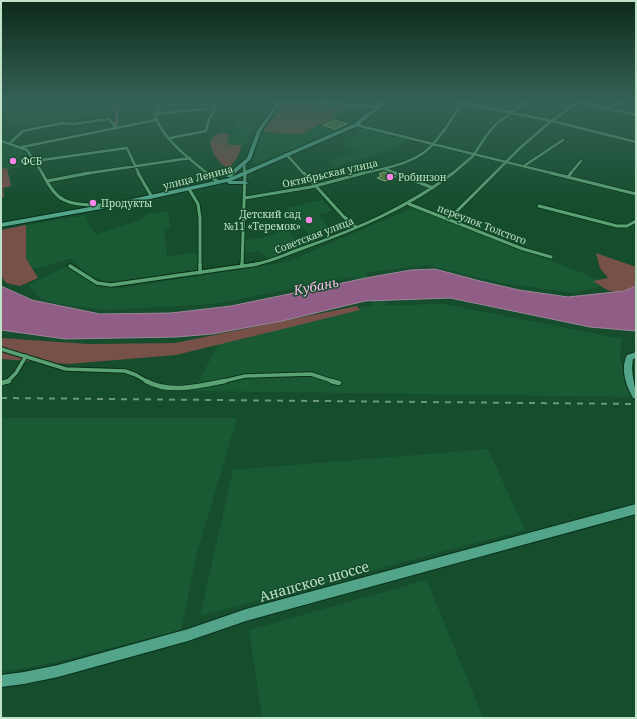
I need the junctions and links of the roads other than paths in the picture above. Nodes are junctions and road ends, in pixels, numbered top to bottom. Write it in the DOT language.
graph roads {
  1 [pos="18,136"];
  2 [pos="79,136"];
  3 [pos="168,136"];
  4 [pos="183,136"];
  5 [pos="257,136"];
  6 [pos="331,136"];
  7 [pos="399,136"];
  8 [pos="439,136"];
  9 [pos="487,136"];
  10 [pos="534,136"];
  11 [pos="610,136"];
  12 [pos="170,138"];
  13 [pos="563,140"];
  14 [pos="1,141"];
  15 [pos="636,142"];
  16 [pos="10,143"];
  17 [pos="434,144"];
  18 [pos="22,147"];
  19 [pos="286,154"];
  20 [pos="474,154"];
  21 [pos="190,158"];
  22 [pos="249,159"];
  23 [pos="35,161"];
  24 [pos="581,161"];
  25 [pos="508,162"];
  26 [pos="244,164"];
  27 [pos="136,166"];
  28 [pos="259,166"];
  29 [pos="524,166"];
  30 [pos="385,169"];
  31 [pos="245,173"];
  32 [pos="568,177"];
  33 [pos="47,181"];
  34 [pos="218,182"];
  35 [pos="245,183"];
  36 [pos="315,186"];
  37 [pos="433,188"];
  38 [pos="189,189"];
  39 [pos="636,194"];
  40 [pos="152,197"];
  41 [pos="245,198"];
  42 [pos="84,204"];
  43 [pos="409,204"];
  44 [pos="111,205"];
  45 [pos="539,206"];
  46 [pos="93,209"];
  47 [pos="448,220"];
  48 [pos="636,221"];
  49 [pos="1,225"];
  50 [pos="356,227"];
  51 [pos="551,258"];
  52 [pos="70,266"];
  53 [pos="242,266"];
  54 [pos="200,273"];
  55 [pos="1,349"];
  56 [pos="636,355"];
  57 [pos="26,356"];
  58 [pos="1,383"];
  59 [pos="339,383"];
  60 [pos="636,396"];
  61 [pos="636,509"];
  62 [pos="1,681"];
  1 -- 16 [label="street"];
  2 -- 18 [label="street"];
  3 -- 12 [label="street"];
  4 -- 12 [label="street"];
  5 -- 22 [label="street"];
  6 -- 19 [label="street, улица Ленина"];
  7 -- 17 [label="street"];
  8 -- 17 [label="street, Октябрьская улица"];
  9 -- 20 [label="street, Советская улица"];
  10 -- 25 [label="street"];
  11 -- 15 [label="street"];
  12 -- 21 [label="street"];
  13 -- 29 [label="street"];
  14 -- 16 [label="street"];
  16 -- 18 [label="street"];
  17 -- 20 [label="street"];
  17 -- 30 [label="street, Октябрьская улица"];
  18 -- 23 [label="street"];
  19 -- 28 [label="street, улица Ленина"];
  19 -- 36 [label="street"];
  20 -- 25 [label="street"];
  20 -- 37 [label="street, Советская улица"];
  21 -- 27 [label="street"];
  21 -- 34 [label="street"];
  22 -- 26 [label="street"];
  22 -- 28 [label="street"];
  23 -- 27 [label="street"];
  23 -- 33 [label="street"];
  24 -- 32 [label="street"];
  25 -- 29 [label="street"];
  25 -- 47 [label="street"];
  26 -- 31 [label="street"];
  26 -- 34 [label="street"];
  27 -- 33 [label="street"];
  27 -- 40 [label="street"];
  28 -- 31 [label="street, улица Ленина"];
  29 -- 32 [label="street"];
  30 -- 36 [label="street, Октябрьская улица"];
  30 -- 37 [label="street"];
  31 -- 34 [label="street, улица Ленина"];
  31 -- 35 [label="street"];
  32 -- 39 [label="street"];
  33 -- 42 [label="street"];
  34 -- 35 [label="street"];
  34 -- 38 [label="street, улица Ленина"];
  35 -- 41 [label="street"];
  36 -- 41 [label="street, Октябрьская улица"];
  36 -- 50 [label="street"];
  37 -- 43 [label="street, Советская улица"];
  38 -- 40 [label="street, улица Ленина"];
  38 -- 54 [label="street"];
  40 -- 44 [label="street, улица Ленина"];
  41 -- 53 [label="street"];
  42 -- 44 [label="street"];
  42 -- 46 [label="street"];
  43 -- 47 [label="street, переулок Толстого"];
  43 -- 50 [label="street, Советская улица"];
  44 -- 46 [label="street, улица Ленина"];
  45 -- 48 [label="street"];
  46 -- 49 [label="street, улица Ленина"];
  47 -- 51 [label="street, переулок Толстого"];
  50 -- 53 [label="street, Советская улица"];
  52 -- 54 [label="street, Советская улица"];
  53 -- 54 [label="street, Советская улица"];
  55 -- 57 [label="street"];
  56 -- 60 [label="street"];
  57 -- 58 [label="street"];
  57 -- 59 [label="street"];
  61 -- 62 [label="street, Анапское шоссе"];
}
